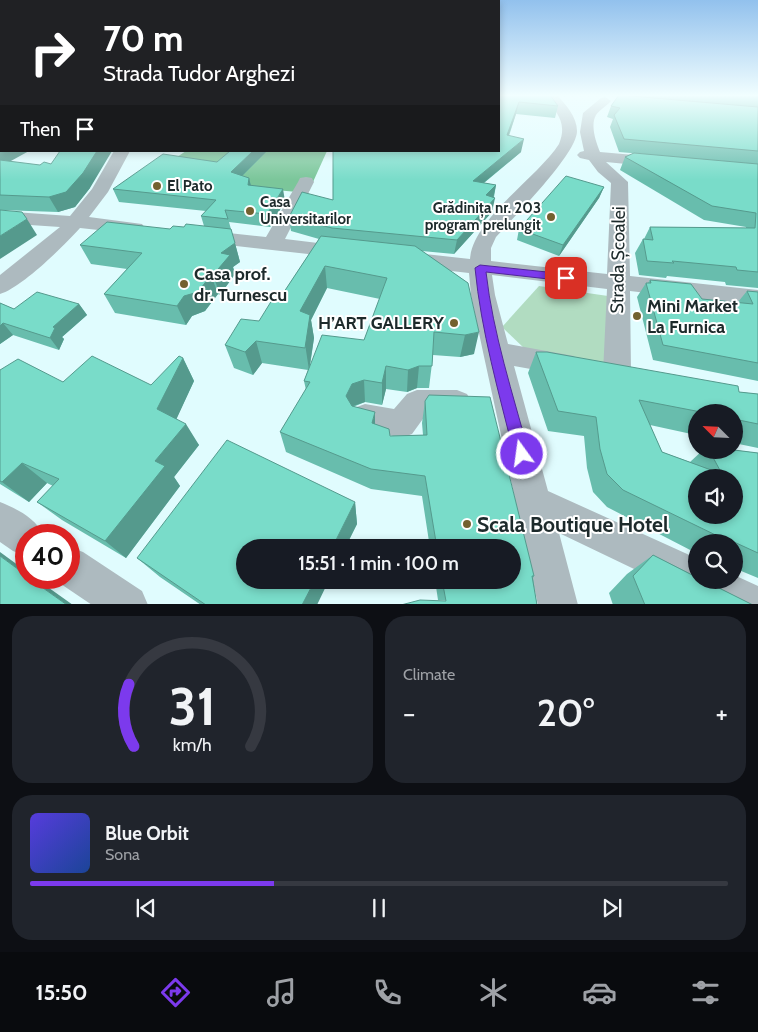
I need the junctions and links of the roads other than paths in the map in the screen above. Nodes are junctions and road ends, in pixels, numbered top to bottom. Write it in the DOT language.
graph roads {
  1 [pos="570,123"];
  2 [pos="587,123"];
  3 [pos="121,152"];
  4 [pos="561,153"];
  5 [pos="595,156"];
  6 [pos="672,163"];
  7 [pos="306,182"];
  8 [pos="0,217"];
  9 [pos="77,222"];
  10 [pos="153,230"];
  11 [pos="182,234"];
  12 [pos="272,244"];
  13 [pos="360,254"];
  14 [pos="390,257"];
  15 [pos="480,268"];
  16 [pos="617,283"];
  17 [pos="0,286"];
  18 [pos="758,298"];
  19 [pos="496,352"];
  20 [pos="617,373"];
  21 [pos="645,378"];
  22 [pos="509,405"];
  23 [pos="366,417"];
  24 [pos="534,503"];
  25 [pos="0,520"];
  26 [pos="15,530"];
  27 [pos="80,573"];
  28 [pos="688,574"];
  29 [pos="720,589"];
  30 [pos="128,604"];
  31 [pos="558,604"];
  32 [pos="753,604"];
  1 -- 4 [label="street"];
  2 -- 5 [label="street"];
  3 -- 9 [label="street"];
  4 -- 5 [label="street"];
  4 -- 15 [label="street"];
  5 -- 6 [label="street"];
  5 -- 16 [label="street, Strada Școalei"];
  7 -- 12 [label="street"];
  8 -- 9 [label="street"];
  9 -- 10 [label="street"];
  9 -- 17 [label="street"];
  11 -- 12 [label="street"];
  12 -- 13 [label="street"];
  14 -- 15 [label="street"];
  15 -- 16 [label="street"];
  15 -- 19 [label="street"];
  16 -- 18 [label="street"];
  16 -- 20 [label="street, Strada Școalei"];
  19 -- 20 [label="street"];
  19 -- 22 [label="street"];
  20 -- 21 [label="street"];
  22 -- 23 [label="street"];
  22 -- 24 [label="street"];
  24 -- 28 [label="street"];
  24 -- 31 [label="street"];
  25 -- 26 [label="street"];
  27 -- 30 [label="street"];
  29 -- 32 [label="street"];
}
